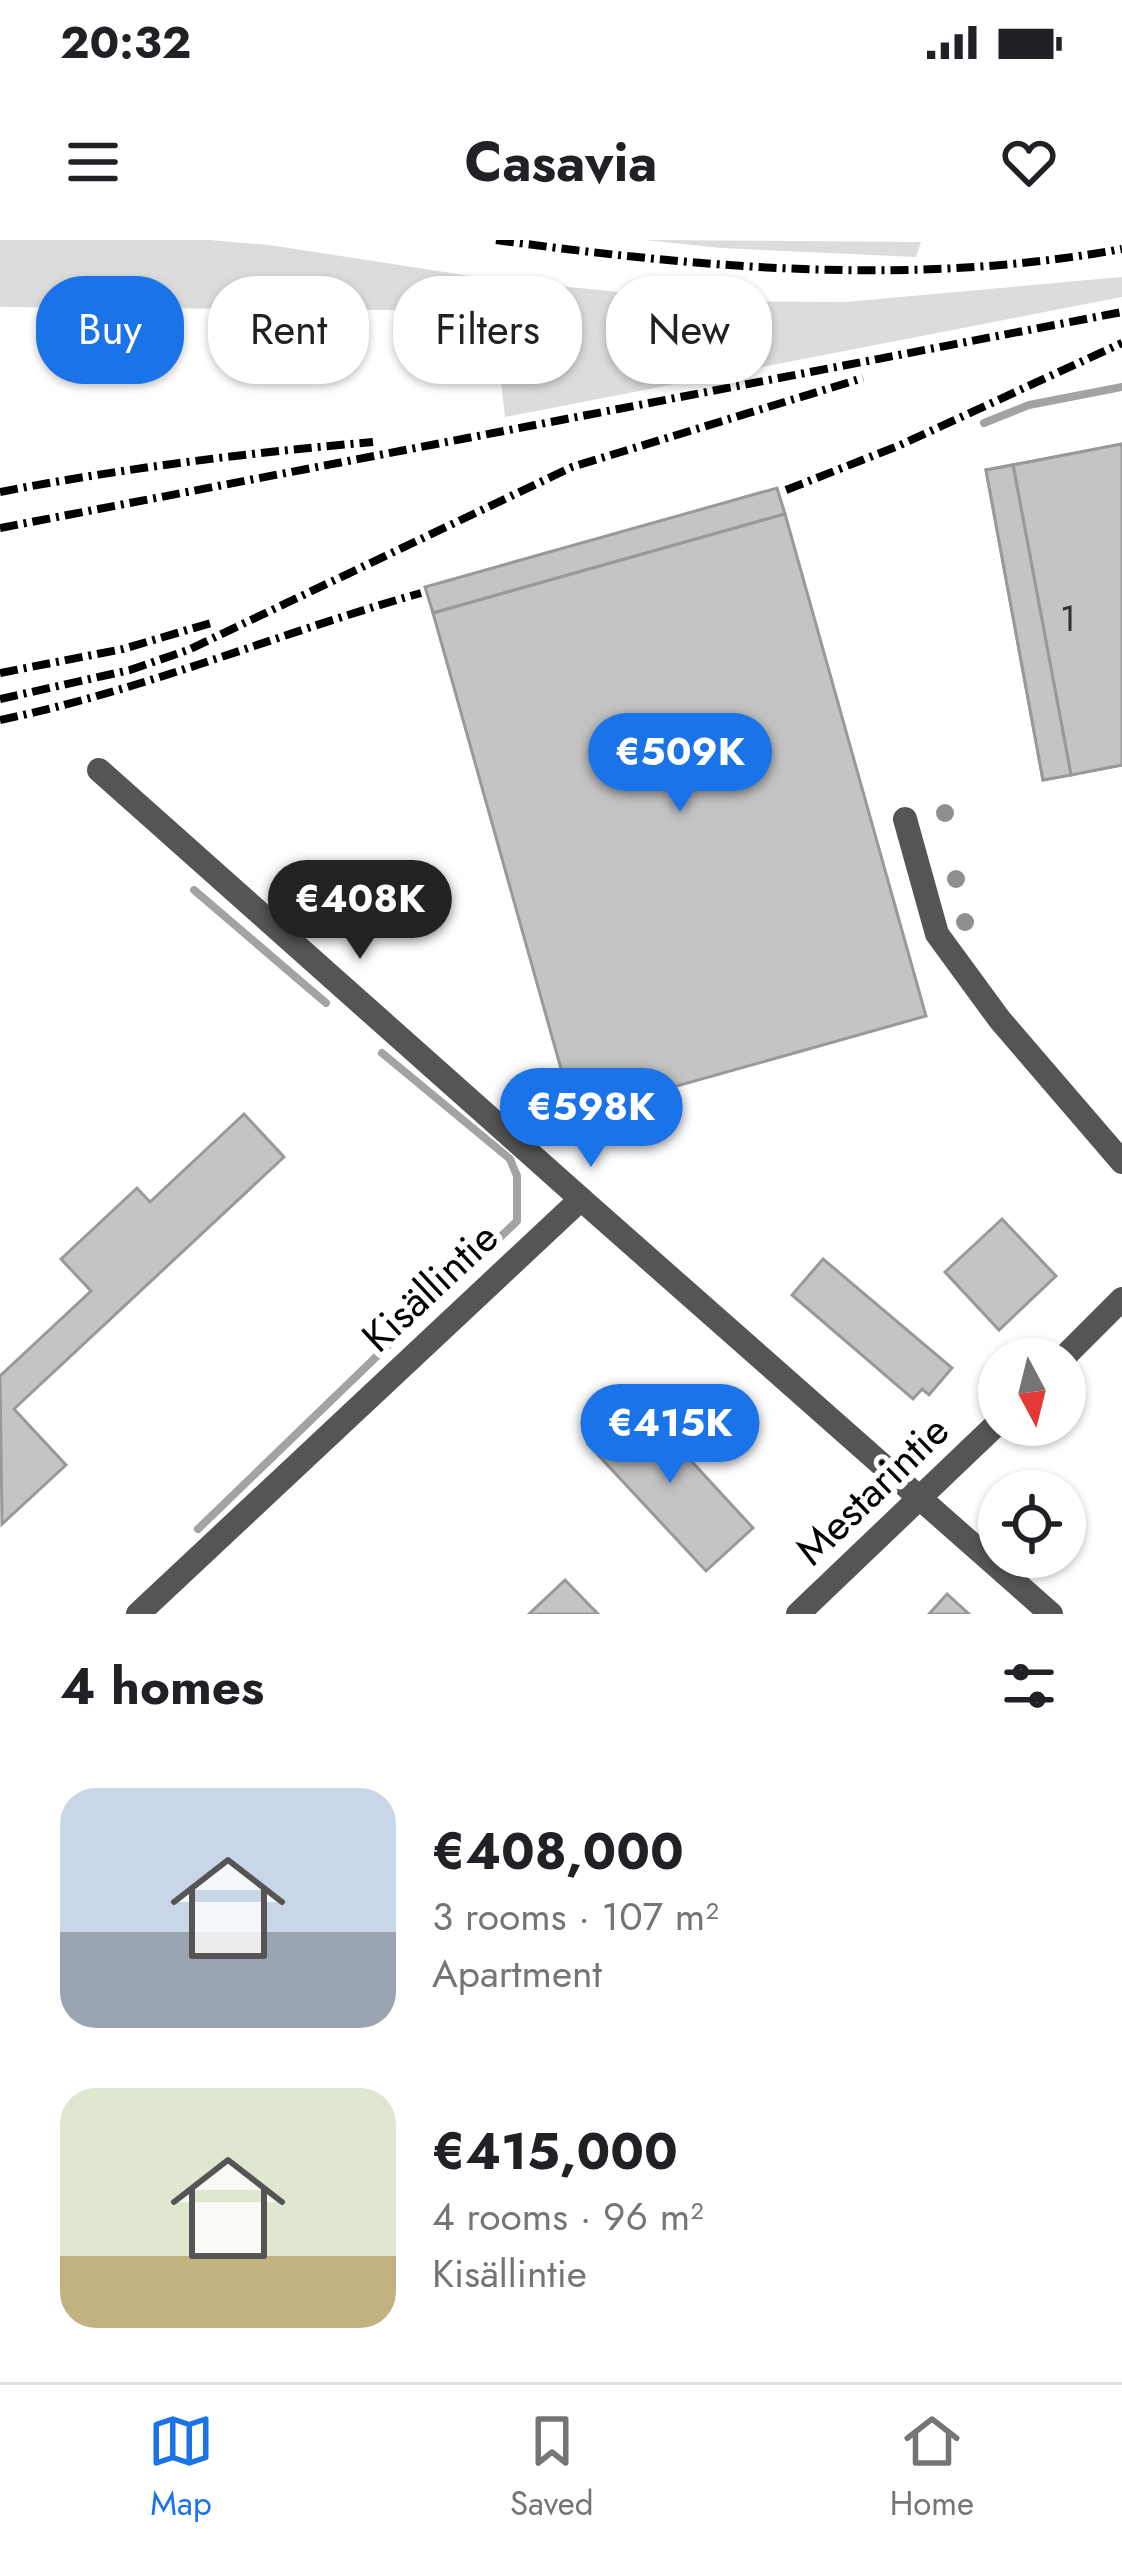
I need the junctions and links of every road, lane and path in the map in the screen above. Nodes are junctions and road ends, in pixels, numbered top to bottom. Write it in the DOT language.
graph roads {
  1 [pos="99,770"];
  2 [pos="905,819"];
  3 [pos="1122,1162"];
  4 [pos="581,1199"];
  5 [pos="1122,1299"];
  6 [pos="1083,1338"];
  7 [pos="978,1443"];
  8 [pos="922,1498"];
  9 [pos="138,1614"];
  10 [pos="798,1614"];
  11 [pos="1051,1614"];
  1 -- 4 [label="street"];
  2 -- 3 [label="street"];
  4 -- 8 [label="street"];
  4 -- 9 [label="street, Kisällintie"];
  5 -- 6 [label="street"];
  7 -- 8 [label="street, Mestarintie"];
  8 -- 10 [label="street, Mestarintie"];
  8 -- 11 [label="street"];
}
